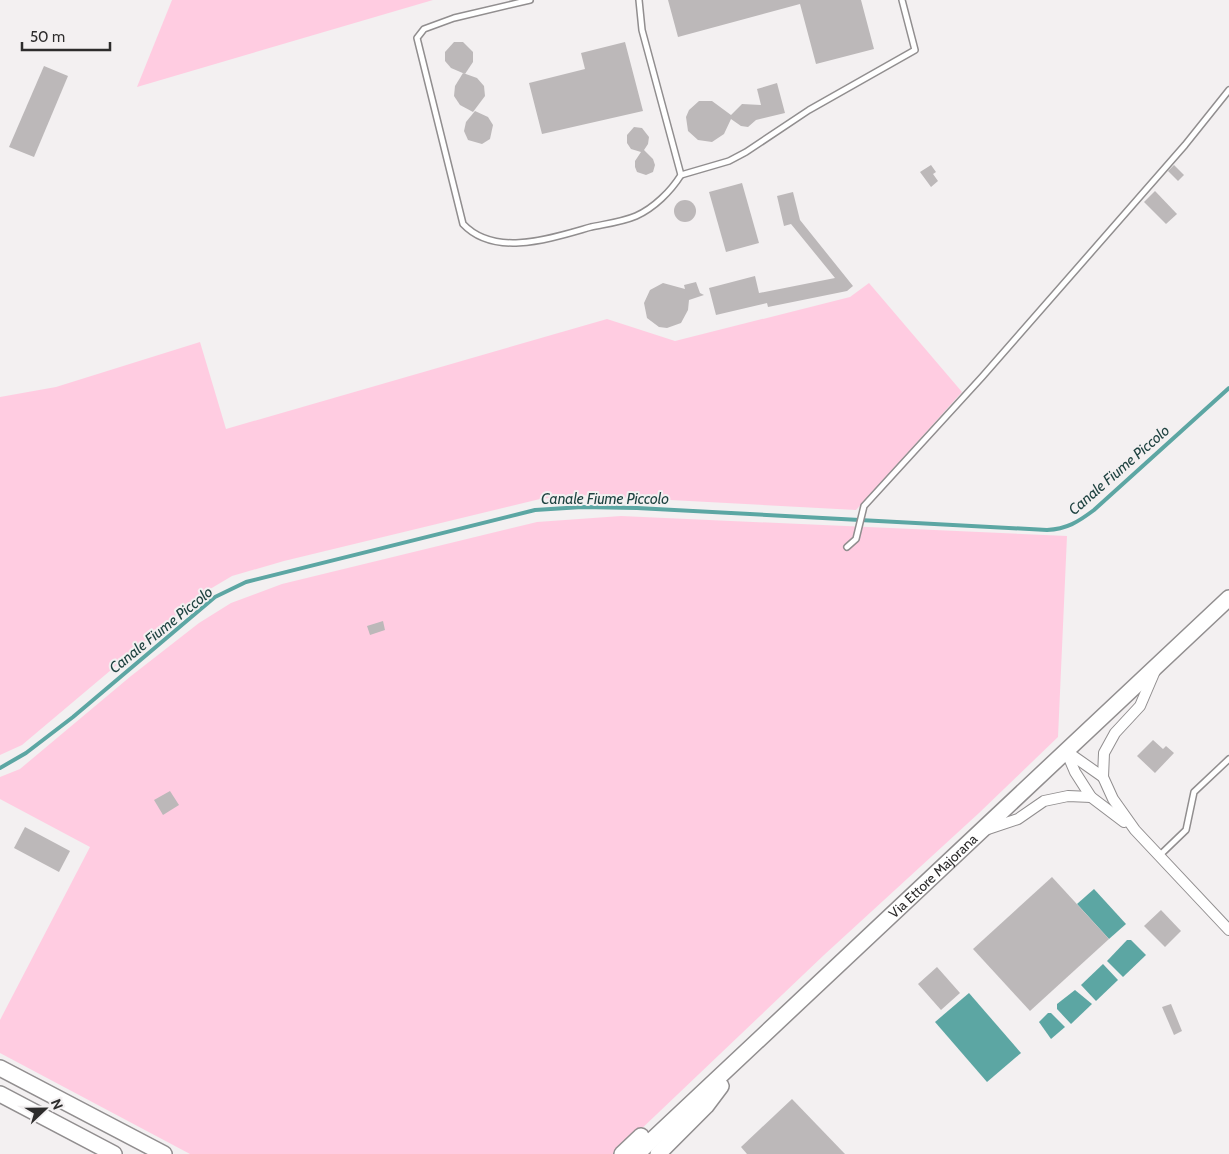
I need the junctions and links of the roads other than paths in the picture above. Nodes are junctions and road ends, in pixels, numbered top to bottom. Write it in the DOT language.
graph roads {
  1 [pos="530,0"];
  2 [pos="639,0"];
  3 [pos="902,0"];
  4 [pos="1229,90"];
  5 [pos="681,175"];
  6 [pos="847,547"];
  7 [pos="1229,598"];
  8 [pos="1158,665"];
  9 [pos="1066,752"];
  10 [pos="1229,759"];
  11 [pos="1104,776"];
  12 [pos="1091,797"];
  13 [pos="1135,830"];
  14 [pos="980,832"];
  15 [pos="1159,856"];
  16 [pos="1229,930"];
  17 [pos="745,1055"];
  18 [pos="0,1068"];
  19 [pos="0,1094"];
  20 [pos="114,1154"];
  21 [pos="164,1154"];
  22 [pos="622,1154"];
  23 [pos="637,1154"];
  24 [pos="658,1154"];
  1 -- 5 [label="lane"];
  2 -- 5 [label="lane"];
  3 -- 5 [label="lane"];
  4 -- 6 [label="lane"];
  7 -- 8 [label="main road, Via Ettore Majorana"];
  8 -- 9 [label="main road, Via Ettore Majorana"];
  8 -- 11 [label="street"];
  9 -- 11 [label="street"];
  9 -- 12 [label="street"];
  9 -- 14 [label="main road, Via Ettore Majorana"];
  10 -- 15 [label="lane"];
  11 -- 13 [label="street"];
  12 -- 13 [label="street"];
  12 -- 14 [label="street"];
  13 -- 15 [label="street"];
  14 -- 17 [label="main road, Via Ettore Majorana"];
  15 -- 16 [label="street"];
  17 -- 22 [label="main road"];
  17 -- 23 [label="main road, Via Ettore Majorana"];
  17 -- 24 [label="main road"];
  18 -- 21 [label="main road"];
  19 -- 20 [label="main road"];
}
